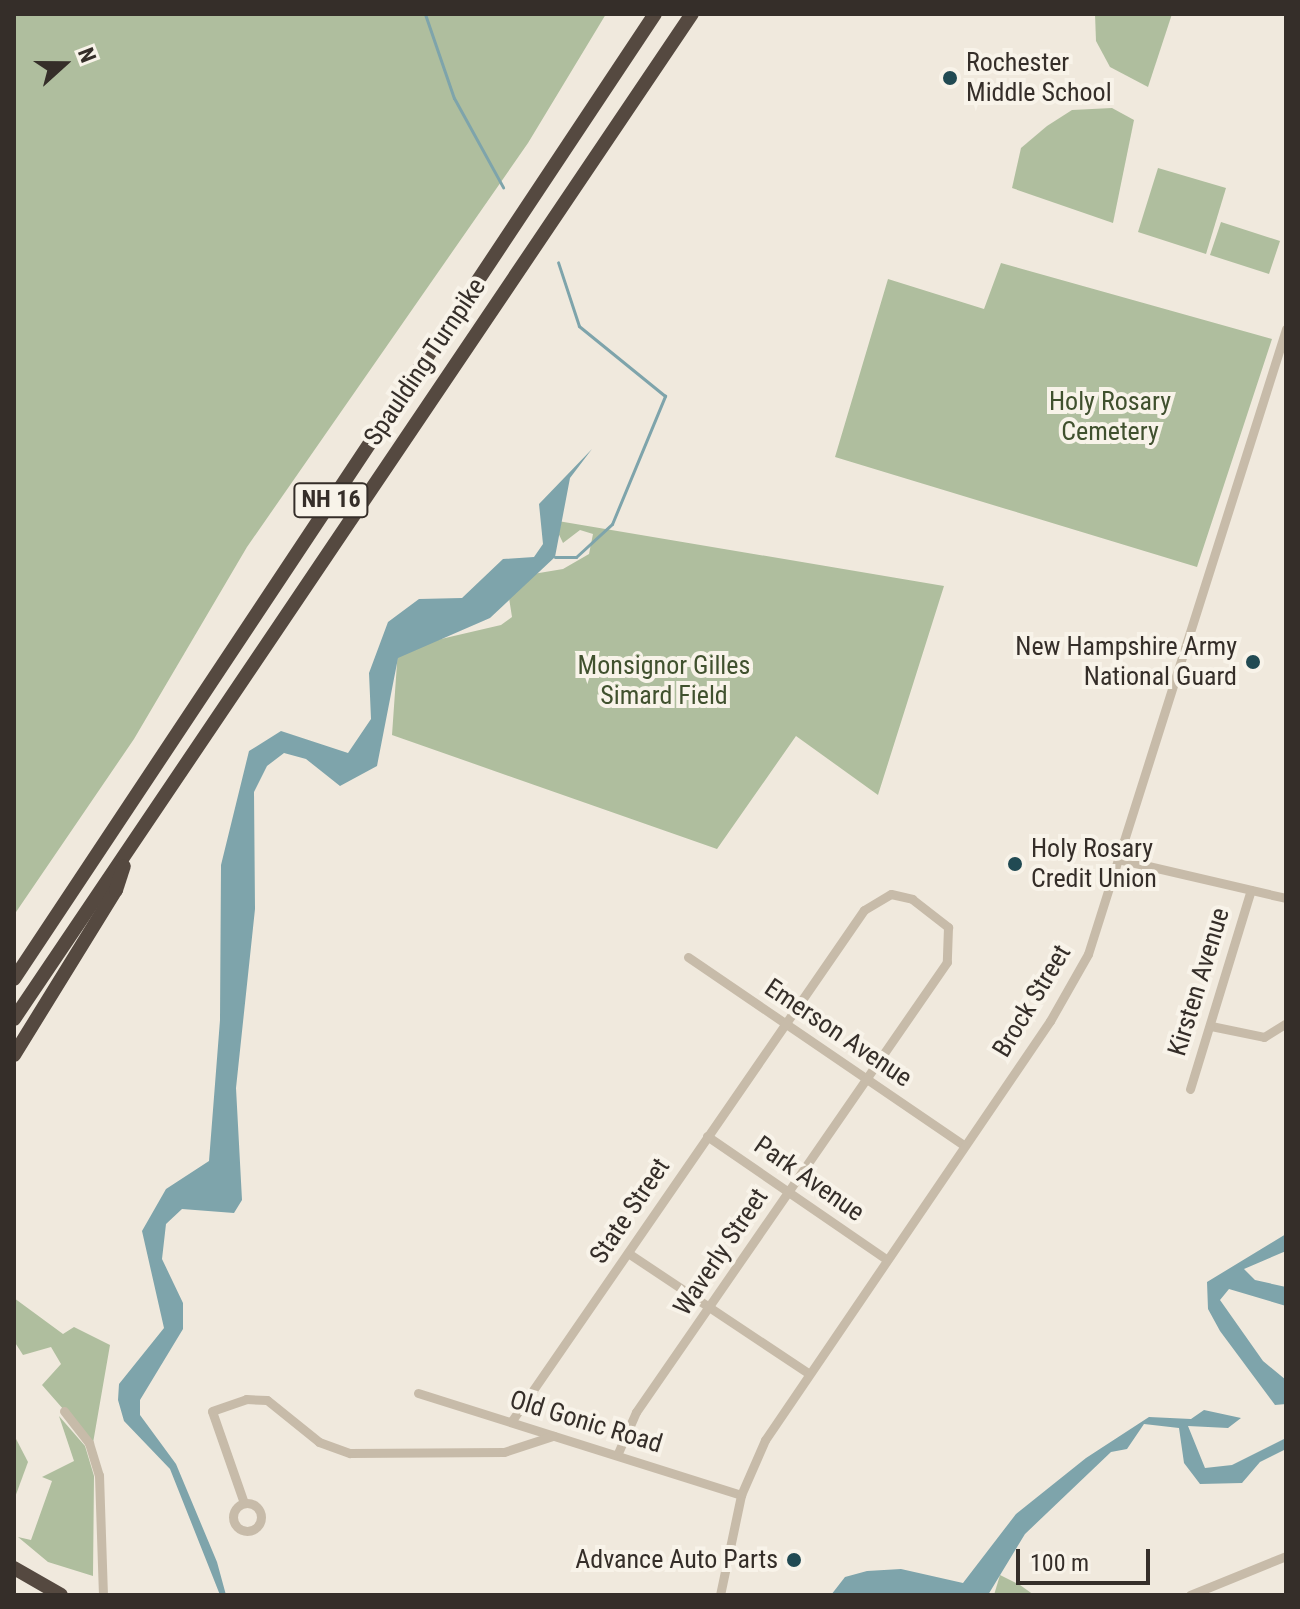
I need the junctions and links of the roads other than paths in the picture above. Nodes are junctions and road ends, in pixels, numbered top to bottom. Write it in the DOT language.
graph roads {
  1 [pos="692,14"];
  2 [pos="652,17"];
  3 [pos="1286,329"];
  4 [pos="127,855"];
  5 [pos="1118,859"];
  6 [pos="1251,890"];
  7 [pos="1286,898"];
  8 [pos="688,957"];
  9 [pos="14,979"];
  10 [pos="14,1019"];
  11 [pos="1286,1023"];
  12 [pos="786,1024"];
  13 [pos="1211,1026"];
  14 [pos="14,1055"];
  15 [pos="868,1080"];
  16 [pos="1190,1089"];
  17 [pos="707,1136"];
  18 [pos="964,1145"];
  19 [pos="789,1192"];
  20 [pos="628,1253"];
  21 [pos="886,1259"];
  22 [pos="710,1309"];
  23 [pos="808,1373"];
  24 [pos="418,1393"];
  25 [pos="64,1411"];
  26 [pos="511,1422"];
  27 [pos="553,1436"];
  28 [pos="618,1453"];
  29 [pos="741,1495"];
  30 [pos="244,1503"];
  31 [pos="1286,1556"];
  32 [pos="14,1568"];
  33 [pos="61,1595"];
  34 [pos="103,1595"];
  35 [pos="720,1595"];
  36 [pos="1190,1595"];
  1 -- 4 [label="highway, Spaulding Turnpike / NH 16"];
  2 -- 9 [label="highway, Spaulding Turnpike / NH 16"];
  3 -- 5 [label="street, Brock Street"];
  4 -- 10 [label="highway, Spaulding Turnpike / NH 16"];
  4 -- 14 [label="highway"];
  5 -- 6 [label="street"];
  5 -- 18 [label="street, Brock Street"];
  6 -- 7 [label="street"];
  6 -- 13 [label="street, Kirsten Avenue"];
  8 -- 12 [label="street, Emerson Avenue"];
  11 -- 13 [label="street"];
  12 -- 15 [label="street, Emerson Avenue"];
  12 -- 15 [label="street, Waverly Street"];
  12 -- 17 [label="street, State Street"];
  13 -- 16 [label="street, Kirsten Avenue"];
  15 -- 18 [label="street, Emerson Avenue"];
  15 -- 19 [label="street, Waverly Street"];
  17 -- 19 [label="street, Park Avenue"];
  17 -- 20 [label="street, State Street"];
  18 -- 21 [label="street, Brock Street"];
  19 -- 21 [label="street, Park Avenue"];
  19 -- 22 [label="street, Waverly Street"];
  20 -- 22 [label="street"];
  20 -- 26 [label="street, State Street"];
  21 -- 23 [label="street, Brock Street"];
  22 -- 23 [label="street"];
  22 -- 28 [label="street, Waverly Street"];
  23 -- 29 [label="street, Brock Street"];
  24 -- 26 [label="street, Old Gonic Road"];
  25 -- 34 [label="street"];
  26 -- 27 [label="street, Old Gonic Road"];
  27 -- 28 [label="street, Old Gonic Road"];
  27 -- 30 [label="street"];
  28 -- 29 [label="street, Old Gonic Road"];
  29 -- 35 [label="street, Brock Street"];
  31 -- 36 [label="street"];
  32 -- 33 [label="highway"];
}
